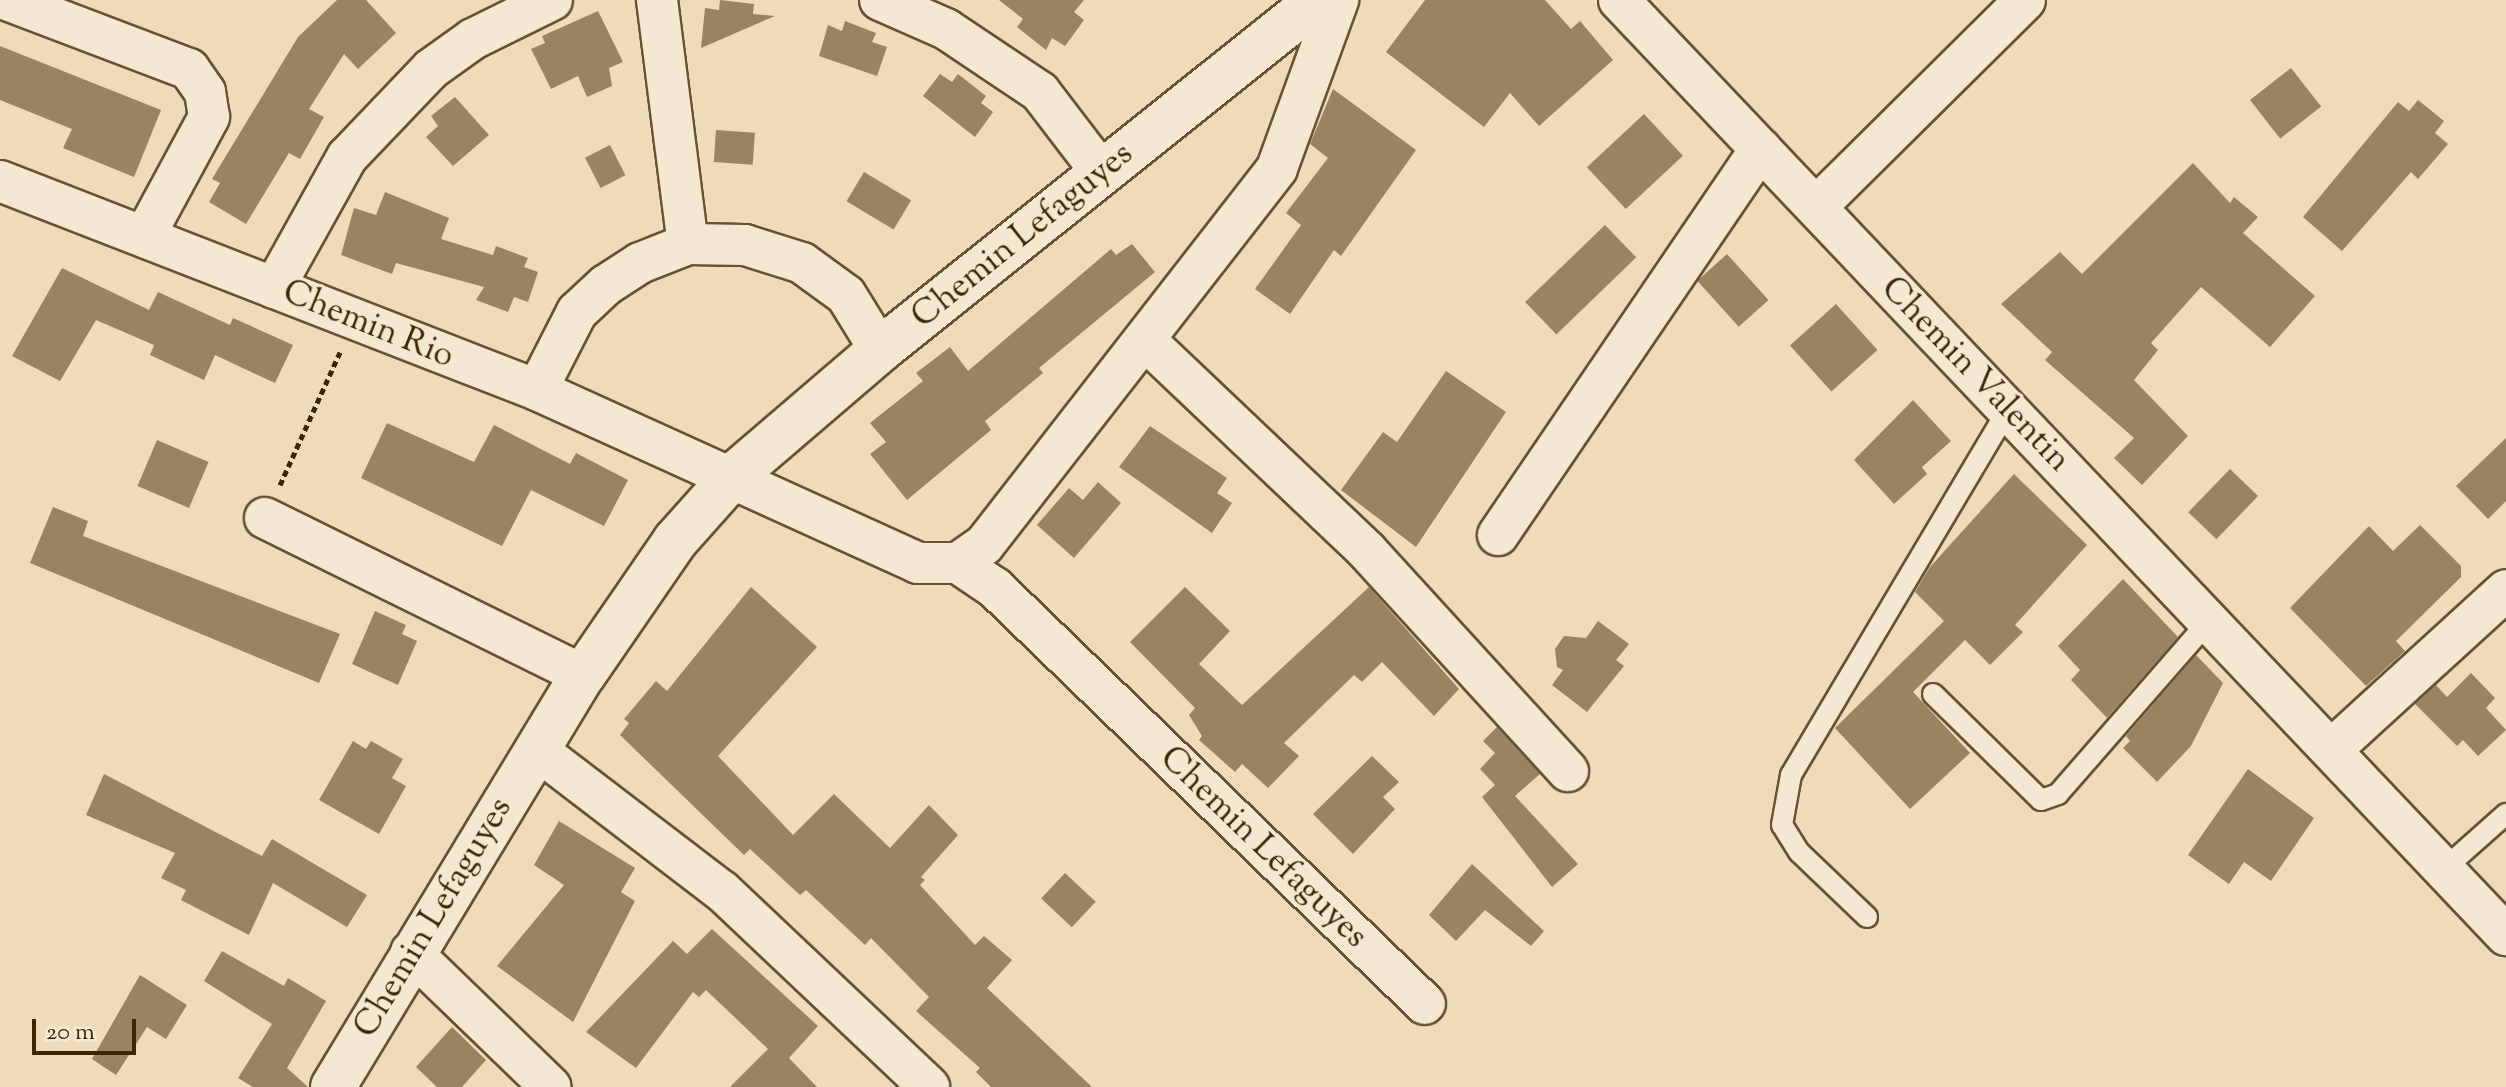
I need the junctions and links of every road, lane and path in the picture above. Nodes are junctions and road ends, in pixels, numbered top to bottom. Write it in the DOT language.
graph roads {
  1 [pos="7,0"];
  2 [pos="552,0"];
  3 [pos="657,0"];
  4 [pos="880,0"];
  5 [pos="1318,0"];
  6 [pos="1338,0"];
  7 [pos="1619,0"];
  8 [pos="2025,0"];
  9 [pos="1760,149"];
  10 [pos="1102,173"];
  11 [pos="0,181"];
  12 [pos="1816,207"];
  13 [pos="144,237"];
  14 [pos="688,244"];
  15 [pos="274,288"];
  16 [pos="353,322"];
  17 [pos="1146,341"];
  18 [pos="880,350"];
  19 [pos="537,390"];
  20 [pos="2008,410"];
  21 [pos="732,477"];
  22 [pos="265,518"];
  23 [pos="1498,535"];
  24 [pos="958,563"];
  25 [pos="2506,590"];
  26 [pos="2209,621"];
  27 [pos="583,675"];
  28 [pos="1933,694"];
  29 [pos="536,749"];
  30 [pos="2331,750"];
  31 [pos="1568,771"];
  32 [pos="2506,814"];
  33 [pos="2444,869"];
  34 [pos="1867,917"];
  35 [pos="2506,935"];
  36 [pos="411,952"];
  37 [pos="1425,1004"];
  38 [pos="333,1087"];
  39 [pos="551,1087"];
  40 [pos="929,1087"];
  1 -- 13 [label="street"];
  2 -- 15 [label="street"];
  3 -- 14 [label="street"];
  4 -- 10 [label="street"];
  5 -- 10 [label="main road, Chemin Lefaguyes"];
  6 -- 17 [label="street"];
  7 -- 9 [label="street, Chemin Valentin"];
  8 -- 12 [label="street"];
  9 -- 12 [label="street, Chemin Valentin"];
  9 -- 23 [label="street"];
  10 -- 18 [label="main road, Chemin Lefaguyes"];
  11 -- 13 [label="street, Chemin Rio"];
  12 -- 20 [label="street, Chemin Valentin"];
  13 -- 15 [label="street, Chemin Rio"];
  14 -- 18 [label="street"];
  14 -- 19 [label="street"];
  15 -- 16 [label="street, Chemin Rio"];
  16 -- 19 [label="street, Chemin Rio"];
  16 -- 22 [label="path"];
  17 -- 24 [label="street"];
  17 -- 31 [label="street"];
  18 -- 21 [label="main road, Chemin Lefaguyes"];
  19 -- 21 [label="street, Chemin Rio"];
  20 -- 26 [label="street, Chemin Valentin"];
  20 -- 34 [label="lane"];
  21 -- 24 [label="street"];
  21 -- 27 [label="main road, Chemin Lefaguyes"];
  22 -- 27 [label="street"];
  24 -- 37 [label="street, Chemin Lefaguyes"];
  25 -- 30 [label="street"];
  26 -- 28 [label="lane"];
  26 -- 30 [label="street, Chemin Valentin"];
  27 -- 29 [label="main road, Chemin Lefaguyes"];
  29 -- 36 [label="main road, Chemin Lefaguyes"];
  29 -- 40 [label="street"];
  30 -- 33 [label="street, Chemin Valentin"];
  32 -- 33 [label="lane"];
  33 -- 35 [label="street, Chemin Valentin"];
  36 -- 38 [label="main road, Chemin Lefaguyes"];
  36 -- 39 [label="street"];
}
